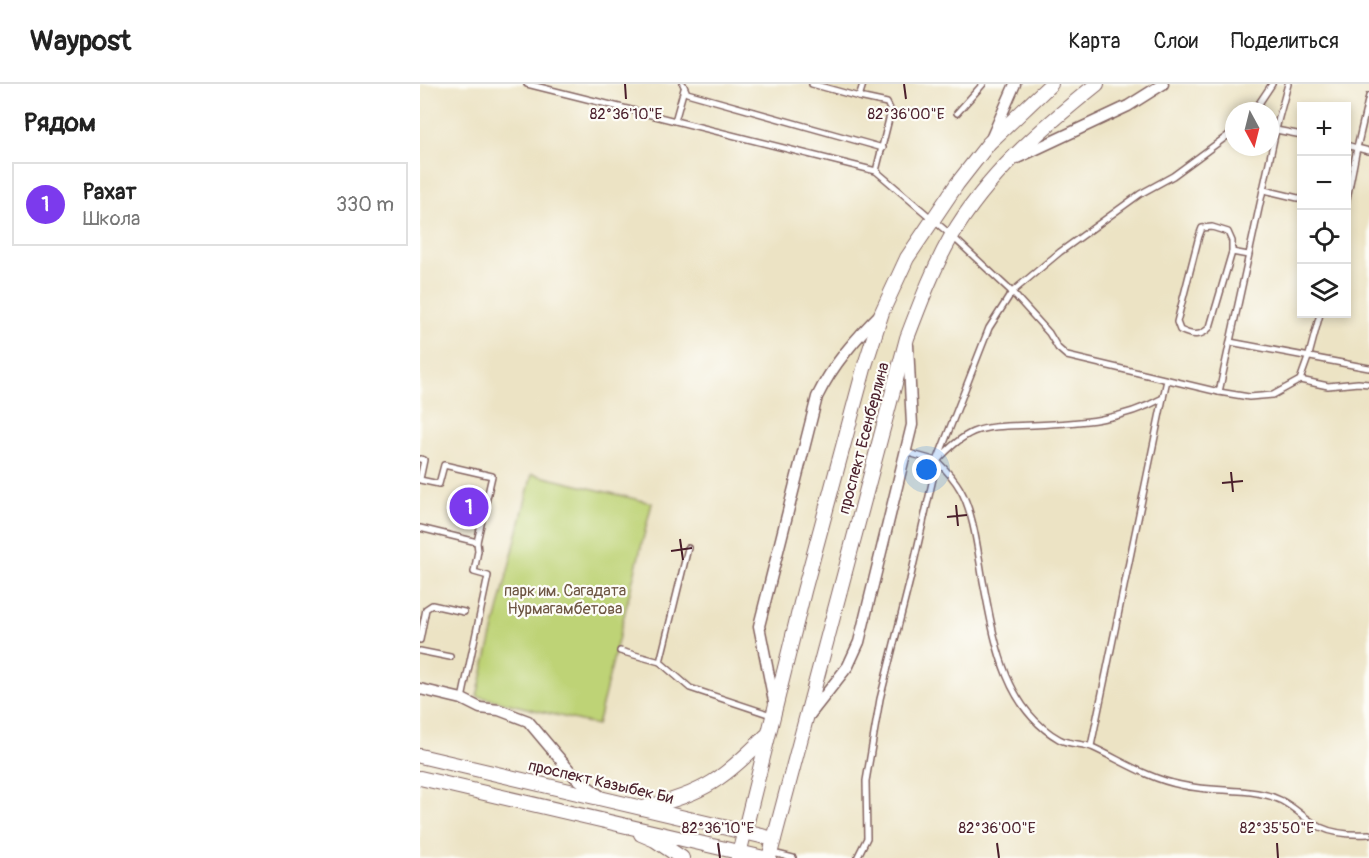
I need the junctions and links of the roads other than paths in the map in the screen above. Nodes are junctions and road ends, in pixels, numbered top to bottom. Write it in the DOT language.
graph roads {
  1 [pos="527,84"];
  2 [pos="812,84"];
  3 [pos="862,84"];
  4 [pos="983,84"];
  5 [pos="1015,84"];
  6 [pos="1051,84"];
  7 [pos="1096,84"];
  8 [pos="1164,84"];
  9 [pos="1272,84"];
  10 [pos="1288,84"];
  11 [pos="683,86"];
  12 [pos="1369,96"];
  13 [pos="860,97"];
  14 [pos="1260,102"];
  15 [pos="957,113"];
  16 [pos="1279,118"];
  17 [pos="675,121"];
  18 [pos="1279,131"];
  19 [pos="1297,134"];
  20 [pos="1225,138"];
  21 [pos="989,143"];
  22 [pos="1351,146"];
  23 [pos="883,148"];
  24 [pos="1357,148"];
  25 [pos="1369,151"];
  26 [pos="1270,156"];
  27 [pos="1006,164"];
  28 [pos="876,171"];
  29 [pos="1351,182"];
  30 [pos="1263,190"];
  31 [pos="1297,198"];
  32 [pos="932,220"];
  33 [pos="952,236"];
  34 [pos="1232,252"];
  35 [pos="1248,255"];
  36 [pos="1012,292"];
  37 [pos="882,312"];
  38 [pos="1319,318"];
  39 [pos="907,338"];
  40 [pos="1230,342"];
  41 [pos="1309,355"];
  42 [pos="1369,368"];
  43 [pos="1167,380"];
  44 [pos="1300,380"];
  45 [pos="1369,384"];
  46 [pos="1219,392"];
  47 [pos="1163,398"];
  48 [pos="905,452"];
  49 [pos="420,459"];
  50 [pos="937,461"];
  51 [pos="420,479"];
  52 [pos="420,528"];
  53 [pos="477,542"];
  54 [pos="688,548"];
  55 [pos="464,612"];
  56 [pos="420,640"];
  57 [pos="420,651"];
  58 [pos="620,651"];
  59 [pos="450,657"];
  60 [pos="660,662"];
  61 [pos="420,689"];
  62 [pos="462,699"];
  63 [pos="774,711"];
  64 [pos="807,718"];
  65 [pos="768,735"];
  66 [pos="1091,746"];
  67 [pos="420,756"];
  68 [pos="420,778"];
  69 [pos="442,783"];
  70 [pos="420,787"];
  71 [pos="603,798"];
  72 [pos="642,807"];
  73 [pos="611,822"];
  74 [pos="744,831"];
  75 [pos="1369,834"];
  76 [pos="770,852"];
  77 [pos="738,854"];
  78 [pos="682,858"];
  79 [pos="792,858"];
  80 [pos="857,858"];
  1 -- 17 [label="lane"];
  2 -- 13 [label="lane"];
  3 -- 13 [label="lane"];
  4 -- 15 [label="lane"];
  5 -- 21 [label="street"];
  6 -- 21 [label="street, проспект Есенберлина"];
  7 -- 27 [label="street, проспект Есенберлина"];
  8 -- 27 [label="street"];
  9 -- 14 [label="lane"];
  10 -- 16 [label="lane"];
  11 -- 17 [label="lane"];
  11 -- 23 [label="lane"];
  12 -- 24 [label="lane"];
  13 -- 23 [label="lane"];
  17 -- 28 [label="lane"];
  18 -- 19 [label="lane"];
  20 -- 36 [label="lane"];
  21 -- 32 [label="street, проспект Есенберлина"];
  22 -- 24 [label="lane"];
  23 -- 28 [label="lane"];
  24 -- 25 [label="lane"];
  24 -- 29 [label="lane"];
  26 -- 30 [label="lane"];
  27 -- 33 [label="street, проспект Есенберлина"];
  28 -- 32 [label="lane"];
  30 -- 31 [label="lane"];
  30 -- 35 [label="lane"];
  32 -- 33 [label="lane"];
  32 -- 37 [label="street, проспект Есенберлина"];
  33 -- 36 [label="lane"];
  33 -- 39 [label="street, проспект Есенберлина"];
  34 -- 34 [label="lane"];
  34 -- 35 [label="lane"];
  35 -- 40 [label="lane"];
  36 -- 43 [label="lane"];
  36 -- 50 [label="lane"];
  37 -- 63 [label="street, проспект Есенберлина"];
  37 -- 63 [label="street"];
  38 -- 41 [label="lane"];
  39 -- 48 [label="street"];
  39 -- 64 [label="street, проспект Есенберлина"];
  40 -- 41 [label="lane"];
  40 -- 46 [label="lane"];
  41 -- 42 [label="lane"];
  41 -- 44 [label="lane"];
  43 -- 46 [label="lane"];
  43 -- 47 [label="lane"];
  44 -- 45 [label="lane"];
  44 -- 46 [label="lane"];
  47 -- 50 [label="lane"];
  47 -- 66 [label="lane"];
  48 -- 50 [label="lane"];
  48 -- 64 [label="street"];
  49 -- 51 [label="lane"];
  50 -- 66 [label="lane"];
  50 -- 80 [label="lane"];
  51 -- 53 [label="lane"];
  52 -- 53 [label="lane"];
  53 -- 62 [label="lane"];
  54 -- 60 [label="lane"];
  55 -- 56 [label="lane"];
  57 -- 59 [label="lane"];
  58 -- 60 [label="lane"];
  60 -- 63 [label="lane"];
  61 -- 62 [label="street"];
  62 -- 71 [label="street"];
  63 -- 65 [label="street, проспект Есенберлина"];
  64 -- 76 [label="street, проспект Есенберлина"];
  65 -- 72 [label="street"];
  65 -- 74 [label="street, проспект Есенберлина"];
  66 -- 75 [label="lane"];
  67 -- 71 [label="street, проспект Казыбек Би"];
  68 -- 69 [label="street"];
  69 -- 70 [label="street"];
  69 -- 73 [label="street"];
  71 -- 72 [label="street, проспект Казыбек Би"];
  72 -- 74 [label="street, проспект Казыбек Би"];
  73 -- 77 [label="street"];
  73 -- 78 [label="street"];
  74 -- 76 [label="street, проспект Казыбек Би"];
  74 -- 77 [label="street, проспект Есенберлина"];
  76 -- 77 [label="street"];
  76 -- 79 [label="lane"];
}
